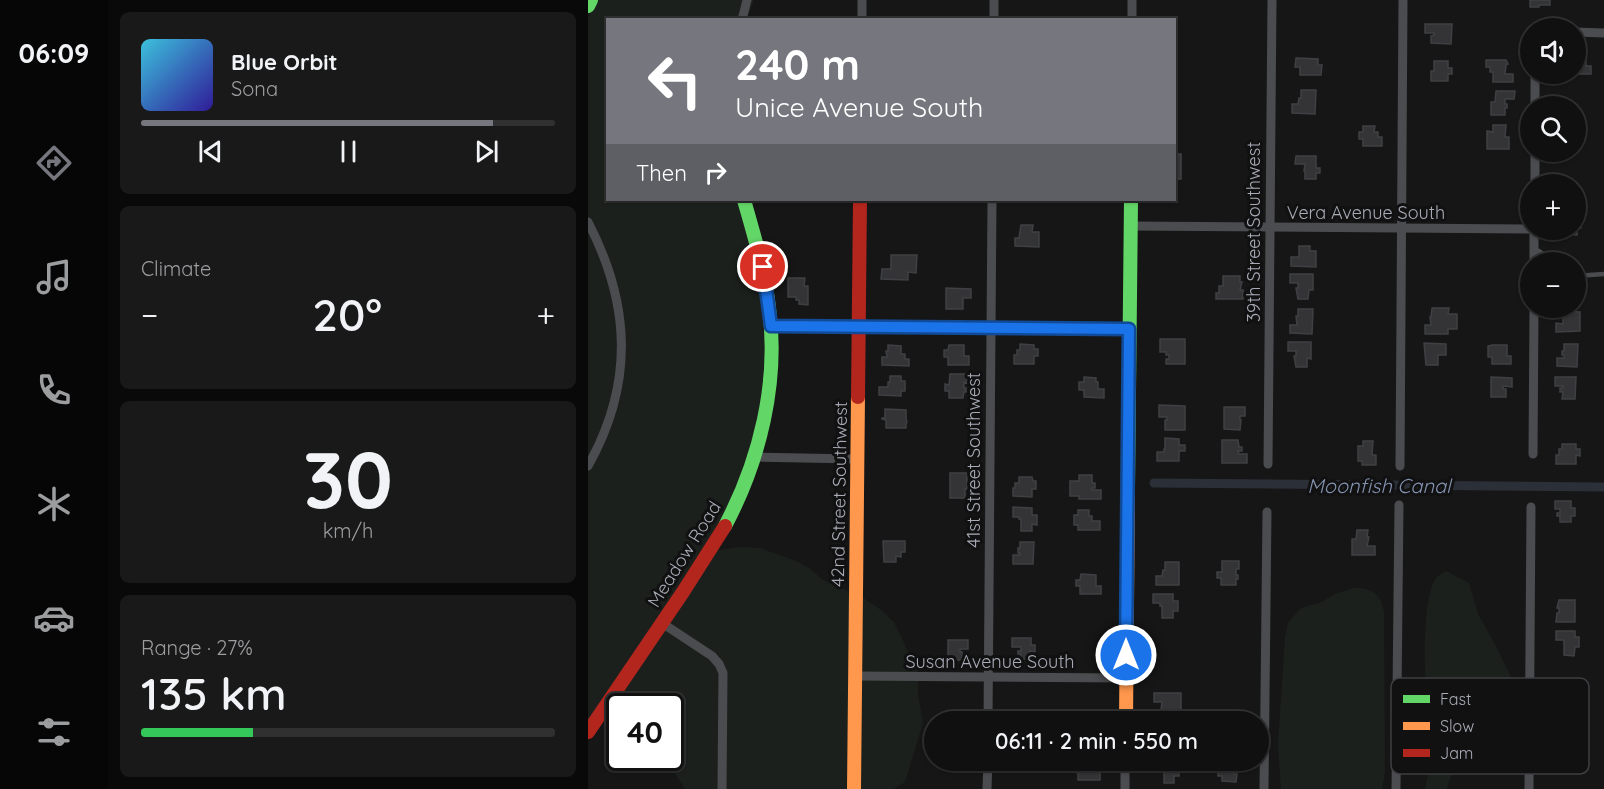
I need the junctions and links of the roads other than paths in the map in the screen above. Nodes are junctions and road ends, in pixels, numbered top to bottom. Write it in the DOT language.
graph roads {
  1 [pos="591,0"];
  2 [pos="747,0"];
  3 [pos="862,0"];
  4 [pos="994,0"];
  5 [pos="1132,0"];
  6 [pos="1272,0"];
  7 [pos="1403,0"];
  8 [pos="588,6"];
  9 [pos="742,18"];
  10 [pos="862,18"];
  11 [pos="994,18"];
  12 [pos="1132,18"];
  13 [pos="1586,32"];
  14 [pos="1604,33"];
  15 [pos="744,201"];
  16 [pos="860,201"];
  17 [pos="992,201"];
  18 [pos="1131,201"];
  19 [pos="588,222"];
  20 [pos="1130,226"];
  21 [pos="1270,227"];
  22 [pos="1402,228"];
  23 [pos="1520,229"];
  24 [pos="1533,240"];
  25 [pos="1534,249"];
  26 [pos="1540,252"];
  27 [pos="1604,274"];
  28 [pos="1586,275"];
  29 [pos="1534,318"];
  30 [pos="771,326"];
  31 [pos="859,326"];
  32 [pos="991,327"];
  33 [pos="1129,329"];
  34 [pos="1533,454"];
  35 [pos="754,457"];
  36 [pos="857,459"];
  37 [pos="1268,464"];
  38 [pos="588,466"];
  39 [pos="1400,466"];
  40 [pos="1399,505"];
  41 [pos="1531,507"];
  42 [pos="1266,512"];
  43 [pos="662,622"];
  44 [pos="854,676"];
  45 [pos="988,677"];
  46 [pos="1126,678"];
  47 [pos="1397,678"];
  48 [pos="1530,678"];
  49 [pos="988,711"];
  50 [pos="1126,711"];
  51 [pos="588,732"];
  52 [pos="987,771"];
  53 [pos="1125,771"];
  54 [pos="1396,774"];
  55 [pos="1529,774"];
  56 [pos="722,789"];
  57 [pos="854,789"];
  58 [pos="987,789"];
  59 [pos="1125,789"];
  60 [pos="1264,789"];
  61 [pos="1396,789"];
  62 [pos="1529,789"];
  1 -- 8 [label="main road"];
  2 -- 9 [label="street"];
  3 -- 10 [label="street"];
  4 -- 11 [label="street"];
  5 -- 12 [label="street"];
  6 -- 21 [label="street, 39th Street Southwest"];
  7 -- 22 [label="street"];
  13 -- 14 [label="street"];
  15 -- 30 [label="main road, Meadow Road"];
  16 -- 31 [label="main road, 42nd Street Southwest"];
  17 -- 32 [label="street, 41st Street Southwest"];
  18 -- 20 [label="main road"];
  19 -- 38 [label="street"];
  20 -- 21 [label="street, Vera Avenue South"];
  20 -- 33 [label="main road"];
  21 -- 22 [label="street, Vera Avenue South"];
  21 -- 37 [label="street, 39th Street Southwest"];
  22 -- 23 [label="street, Vera Avenue South"];
  22 -- 39 [label="street"];
  24 -- 25 [label="street"];
  25 -- 26 [label="lane"];
  27 -- 28 [label="lane"];
  29 -- 34 [label="street"];
  30 -- 31 [label="street"];
  30 -- 35 [label="main road, Meadow Road"];
  31 -- 32 [label="street"];
  31 -- 36 [label="main road, 42nd Street Southwest"];
  32 -- 33 [label="street"];
  32 -- 45 [label="street, 41st Street Southwest"];
  33 -- 46 [label="main road"];
  35 -- 36 [label="street"];
  35 -- 43 [label="main road, Meadow Road"];
  36 -- 44 [label="main road, 42nd Street Southwest"];
  40 -- 47 [label="street"];
  41 -- 48 [label="street"];
  42 -- 60 [label="street"];
  43 -- 51 [label="main road, Meadow Road"];
  43 -- 56 [label="street"];
  44 -- 45 [label="street, Susan Avenue South"];
  44 -- 57 [label="main road, 42nd Street Southwest"];
  45 -- 46 [label="street, Susan Avenue South"];
  45 -- 49 [label="street, 41st Street Southwest"];
  46 -- 50 [label="main road"];
  52 -- 58 [label="street"];
  53 -- 59 [label="street"];
  54 -- 61 [label="street"];
  55 -- 62 [label="street"];
}
